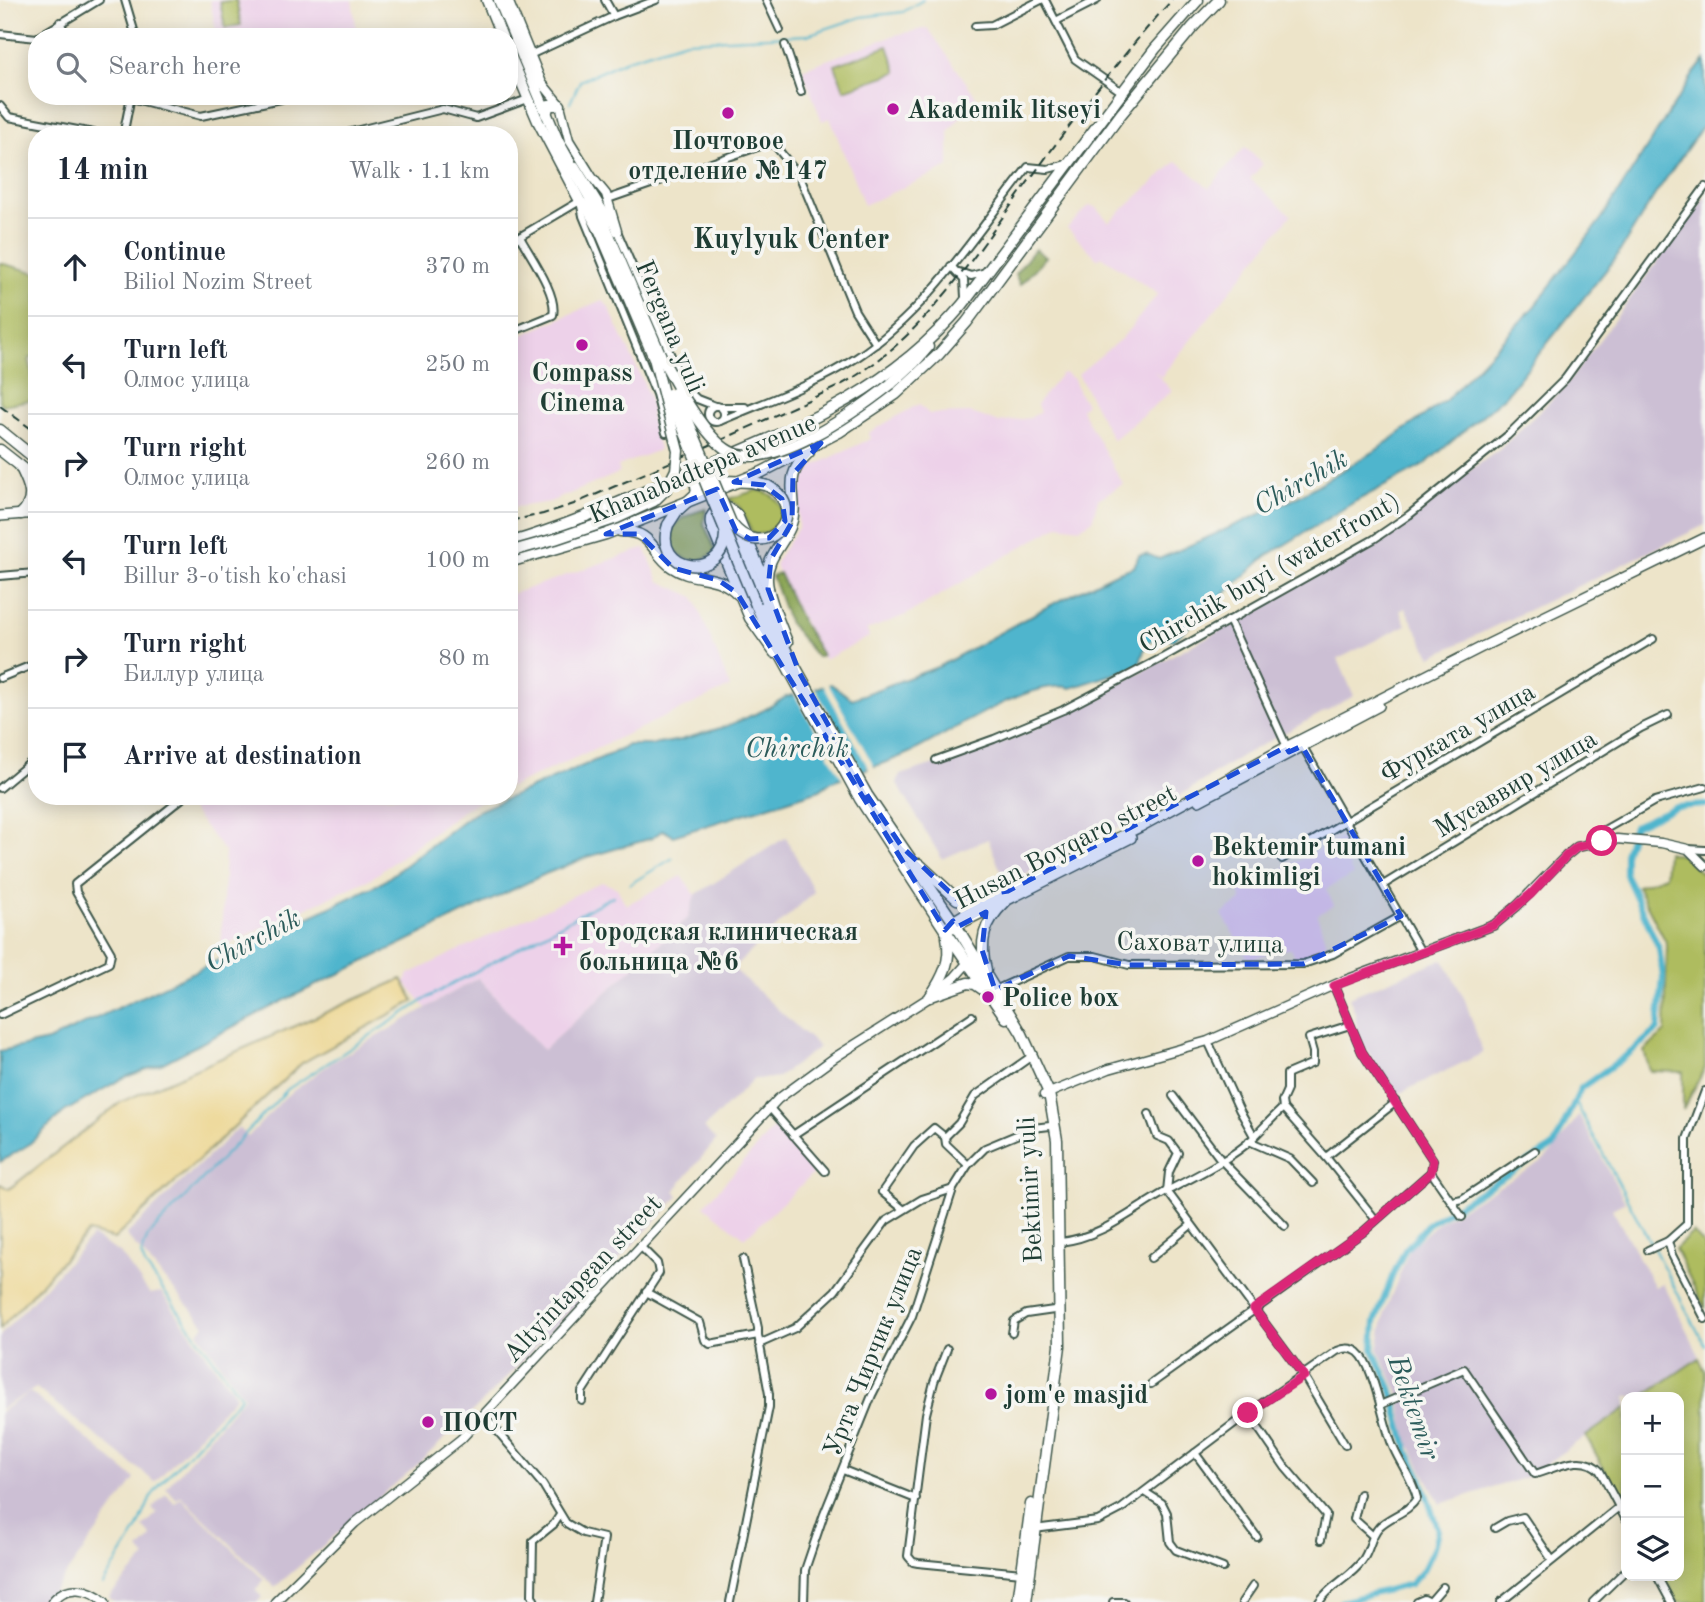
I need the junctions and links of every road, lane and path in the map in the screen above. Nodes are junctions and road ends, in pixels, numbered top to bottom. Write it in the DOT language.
graph roads {
  1 [pos="99,0"];
  2 [pos="125,0"];
  3 [pos="488,0"];
  4 [pos="499,0"];
  5 [pos="508,0"];
  6 [pos="605,0"];
  7 [pos="656,0"];
  8 [pos="766,0"];
  9 [pos="1043,0"];
  10 [pos="1097,0"];
  11 [pos="1197,0"];
  12 [pos="1219,0"];
  13 [pos="1209,10"];
  14 [pos="614,16"];
  15 [pos="1056,21"];
  16 [pos="60,22"];
  17 [pos="975,26"];
  18 [pos="51,28"];
  19 [pos="63,28"];
  20 [pos="133,28"];
  21 [pos="499,28"];
  22 [pos="511,28"];
  23 [pos="780,30"];
  24 [pos="0,34"];
  25 [pos="28,36"];
  26 [pos="518,45"];
  27 [pos="785,45"];
  28 [pos="530,55"];
  29 [pos="518,75"];
  30 [pos="801,92"];
  31 [pos="1122,92"];
  32 [pos="528,99"];
  33 [pos="518,103"];
  34 [pos="129,105"];
  35 [pos="160,105"];
  36 [pos="253,105"];
  37 [pos="512,105"];
  38 [pos="561,105"];
  39 [pos="0,106"];
  40 [pos="547,114"];
  41 [pos="56,126"];
  42 [pos="125,126"];
  43 [pos="375,126"];
  44 [pos="558,141"];
  45 [pos="1067,164"];
  46 [pos="1705,187"];
  47 [pos="608,200"];
  48 [pos="580,201"];
  49 [pos="617,231"];
  50 [pos="520,237"];
  51 [pos="951,266"];
  52 [pos="988,271"];
  53 [pos="958,272"];
  54 [pos="964,304"];
  55 [pos="518,329"];
  56 [pos="938,332"];
  57 [pos="876,344"];
  58 [pos="657,357"];
  59 [pos="682,381"];
  60 [pos="656,394"];
  61 [pos="717,407"];
  62 [pos="751,407"];
  63 [pos="708,417"];
  64 [pos="720,421"];
  65 [pos="0,430"];
  66 [pos="821,443"];
  67 [pos="0,450"];
  68 [pos="28,453"];
  69 [pos="725,459"];
  70 [pos="20,466"];
  71 [pos="28,472"];
  72 [pos="682,476"];
  73 [pos="734,482"];
  74 [pos="28,486"];
  75 [pos="691,500"];
  76 [pos="28,504"];
  77 [pos="21,514"];
  78 [pos="28,514"];
  79 [pos="0,516"];
  80 [pos="727,525"];
  81 [pos="606,534"];
  82 [pos="1705,538"];
  83 [pos="518,540"];
  84 [pos="1705,544"];
  85 [pos="518,550"];
  86 [pos="518,559"];
  87 [pos="28,571"];
  88 [pos="0,576"];
  89 [pos="768,589"];
  90 [pos="744,603"];
  91 [pos="1229,620"];
  92 [pos="1653,639"];
  93 [pos="28,667"];
  94 [pos="795,674"];
  95 [pos="0,678"];
  96 [pos="1668,715"];
  97 [pos="1301,743"];
  98 [pos="1288,749"];
  99 [pos="936,760"];
  100 [pos="28,765"];
  101 [pos="1705,787"];
  102 [pos="0,788"];
  103 [pos="864,797"];
  104 [pos="174,805"];
  105 [pos="1344,820"];
  106 [pos="1587,844"];
  107 [pos="902,847"];
  108 [pos="1688,849"];
  109 [pos="1705,849"];
  110 [pos="1282,859"];
  111 [pos="1705,866"];
  112 [pos="1383,885"];
  113 [pos="1008,891"];
  114 [pos="1005,902"];
  115 [pos="1401,916"];
  116 [pos="955,924"];
  117 [pos="945,930"];
  118 [pos="1421,952"];
  119 [pos="970,959"];
  120 [pos="1334,986"];
  121 [pos="991,989"];
  122 [pos="930,997"];
  123 [pos="0,1015"];
  124 [pos="972,1016"];
  125 [pos="1350,1025"];
  126 [pos="1208,1041"];
  127 [pos="1029,1058"];
  128 [pos="1705,1091"];
  129 [pos="1046,1094"];
  130 [pos="1173,1096"];
  131 [pos="1396,1102"];
  132 [pos="769,1107"];
  133 [pos="1283,1108"];
  134 [pos="1149,1114"];
  135 [pos="1050,1126"];
  136 [pos="793,1135"];
  137 [pos="945,1137"];
  138 [pos="1251,1139"];
  139 [pos="1535,1151"];
  140 [pos="1326,1157"];
  141 [pos="1221,1160"];
  142 [pos="968,1165"];
  143 [pos="825,1171"];
  144 [pos="1431,1172"];
  145 [pos="1313,1183"];
  146 [pos="953,1189"];
  147 [pos="1167,1191"];
  148 [pos="1454,1202"];
  149 [pos="902,1209"];
  150 [pos="1462,1217"];
  151 [pos="1377,1220"];
  152 [pos="1191,1225"];
  153 [pos="1285,1226"];
  154 [pos="1060,1242"];
  155 [pos="1665,1242"];
  156 [pos="640,1246"];
  157 [pos="1648,1250"];
  158 [pos="1151,1258"];
  159 [pos="743,1259"];
  160 [pos="646,1292"];
  161 [pos="1254,1309"];
  162 [pos="1054,1310"];
  163 [pos="1705,1319"];
  164 [pos="1012,1333"];
  165 [pos="758,1335"];
  166 [pos="760,1344"];
  167 [pos="947,1349"];
  168 [pos="1304,1376"];
  169 [pos="1151,1384"];
  170 [pos="582,1401"];
  171 [pos="1380,1405"];
  172 [pos="1248,1413"];
  173 [pos="484,1415"];
  174 [pos="1345,1445"];
  175 [pos="1195,1453"];
  176 [pos="843,1470"];
  177 [pos="1145,1492"];
  178 [pos="1360,1494"];
  179 [pos="916,1499"];
  180 [pos="1619,1507"];
  181 [pos="560,1515"];
  182 [pos="1625,1518"];
  183 [pos="1495,1528"];
  184 [pos="1034,1529"];
  185 [pos="1373,1536"];
  186 [pos="1257,1537"];
  187 [pos="1321,1539"];
  188 [pos="1552,1560"];
  189 [pos="1223,1568"];
  190 [pos="1022,1573"];
  191 [pos="1621,1575"];
  192 [pos="1660,1581"];
  193 [pos="1253,1586"];
  194 [pos="1443,1587"];
  195 [pos="534,1601"];
  196 [pos="52,1602"];
  197 [pos="105,1602"];
  198 [pos="275,1602"];
  199 [pos="594,1602"];
  200 [pos="730,1602"];
  201 [pos="804,1602"];
  202 [pos="1018,1602"];
  203 [pos="1026,1602"];
  204 [pos="1113,1602"];
  205 [pos="1124,1602"];
  206 [pos="1242,1602"];
  207 [pos="1319,1602"];
  208 [pos="1417,1602"];
  209 [pos="1430,1602"];
  210 [pos="1501,1602"];
  211 [pos="1593,1602"];
  212 [pos="1671,1602"];
  1 -- 16 [label="street"];
  2 -- 20 [label="street"];
  3 -- 21 [label="main road"];
  4 -- 22 [label="main road, Fergana yuli"];
  5 -- 28 [label="street"];
  6 -- 14 [label="street"];
  7 -- 14 [label="street"];
  8 -- 23 [label="street"];
  9 -- 15 [label="street"];
  9 -- 17 [label="street"];
  10 -- 15 [label="street"];
  11 -- 13 [label="main road"];
  11 -- 31 [label="main road, Khanabadtepa avenue"];
  12 -- 13 [label="main road, Khanabadtepa avenue"];
  13 -- 66 [label="main road, Khanabadtepa avenue"];
  14 -- 28 [label="street"];
  15 -- 31 [label="street"];
  16 -- 18 [label="street"];
  16 -- 19 [label="street"];
  24 -- 25 [label="street"];
  26 -- 40 [label="main road, Fergana yuli"];
  27 -- 30 [label="street"];
  28 -- 38 [label="street"];
  29 -- 32 [label="main road, Fergana yuli"];
  31 -- 45 [label="main road, Khanabadtepa avenue"];
  32 -- 33 [label="street"];
  32 -- 48 [label="main road, Fergana yuli"];
  34 -- 42 [label="street"];
  35 -- 36 [label="street"];
  37 -- 43 [label="street"];
  38 -- 40 [label="main road"];
  38 -- 47 [label="street"];
  39 -- 41 [label="street"];
  40 -- 44 [label="main road, Fergana yuli"];
  44 -- 49 [label="street"];
  44 -- 58 [label="main road, Fergana yuli"];
  45 -- 51 [label="street"];
  45 -- 52 [label="main road, Khanabadtepa avenue"];
  46 -- 91 [label="street, Chirchik buyi (waterfront)"];
  47 -- 49 [label="street"];
  47 -- 57 [label="street"];
  48 -- 50 [label="street"];
  48 -- 58 [label="main road, Fergana yuli"];
  48 -- 60 [label="street"];
  49 -- 59 [label="street"];
  50 -- 55 [label="street"];
  51 -- 53 [label="street"];
  51 -- 57 [label="street"];
  52 -- 53 [label="street"];
  52 -- 54 [label="main road, Khanabadtepa avenue"];
  53 -- 54 [label="street"];
  54 -- 56 [label="main road, Khanabadtepa avenue"];
  56 -- 58 [label="main road, bridge"];
  56 -- 69 [label="main road, Khanabadtepa avenue"];
  57 -- 62 [label="street"];
  58 -- 80 [label="main road, Fergana yuli, bridge"];
  58 -- 85 [label="main road, bridge"];
  59 -- 60 [label="street"];
  59 -- 61 [label="street"];
  60 -- 63 [label="street"];
  61 -- 62 [label="street"];
  61 -- 63 [label="street"];
  61 -- 64 [label="street"];
  62 -- 64 [label="street"];
  63 -- 64 [label="street"];
  65 -- 68 [label="main road"];
  66 -- 73 [label="main road, Khanabadtepa avenue"];
  66 -- 89 [label="main road"];
  67 -- 70 [label="main road"];
  69 -- 72 [label="main road, Khanabadtepa avenue"];
  69 -- 73 [label="main road"];
  70 -- 71 [label="main road"];
  70 -- 74 [label="main road"];
  72 -- 75 [label="main road"];
  72 -- 83 [label="main road, Khanabadtepa avenue"];
  73 -- 75 [label="main road, Khanabadtepa avenue"];
  73 -- 80 [label="main road, bridge"];
  75 -- 80 [label="main road, bridge"];
  75 -- 81 [label="main road, Khanabadtepa avenue"];
  76 -- 77 [label="main road"];
  77 -- 78 [label="main road"];
  77 -- 79 [label="main road"];
  80 -- 94 [label="main road, Fergana yuli, bridge"];
  81 -- 86 [label="main road, Khanabadtepa avenue"];
  81 -- 90 [label="main road"];
  82 -- 97 [label="main road, Husan Boyqaro street"];
  84 -- 97 [label="main road, Husan Boyqaro street"];
  87 -- 88 [label="street"];
  89 -- 90 [label="main road"];
  89 -- 94 [label="main road"];
  90 -- 94 [label="main road"];
  91 -- 98 [label="street"];
  91 -- 99 [label="street, Chirchik buyi (waterfront)"];
  92 -- 105 [label="street, Фурката улица"];
  93 -- 95 [label="street"];
  94 -- 103 [label="main road, Bektimir yuli"];
  96 -- 112 [label="street, Мусаввир улица"];
  97 -- 98 [label="main road, Husan Boyqaro street"];
  97 -- 105 [label="street"];
  98 -- 113 [label="main road, Husan Boyqaro street"];
  98 -- 114 [label="main road, Husan Boyqaro street"];
  100 -- 102 [label="street"];
  101 -- 106 [label="street"];
  103 -- 107 [label="main road, Bektimir yuli"];
  103 -- 117 [label="main road, Bektimir yuli"];
  104 -- 123 [label="street"];
  105 -- 110 [label="street, Фурката улица"];
  105 -- 112 [label="street"];
  106 -- 108 [label="street"];
  106 -- 118 [label="street"];
  107 -- 113 [label="main road"];
  107 -- 116 [label="main road, Bektimir yuli"];
  108 -- 109 [label="street"];
  108 -- 111 [label="street"];
  112 -- 115 [label="street"];
  113 -- 116 [label="main road, Husan Boyqaro street"];
  114 -- 116 [label="main road, Husan Boyqaro street"];
  114 -- 121 [label="main road"];
  115 -- 118 [label="street"];
  115 -- 121 [label="street, Саховат улица"];
  116 -- 117 [label="main road, Husan Boyqaro street"];
  116 -- 119 [label="main road, Bektimir yuli"];
  117 -- 119 [label="main road, Bektimir yuli"];
  117 -- 122 [label="main road"];
  118 -- 120 [label="street"];
  119 -- 121 [label="main road, Bektimir yuli"];
  119 -- 121 [label="main road, Bektimir yuli"];
  119 -- 122 [label="street, Altyintapgan street"];
  120 -- 125 [label="street"];
  120 -- 126 [label="street"];
  121 -- 122 [label="main road"];
  121 -- 127 [label="main road, Bektimir yuli"];
  121 -- 129 [label="main road, Bektimir yuli"];
  122 -- 132 [label="street, Altyintapgan street"];
  124 -- 136 [label="street"];
  125 -- 131 [label="street"];
  125 -- 133 [label="street"];
  126 -- 129 [label="street"];
  126 -- 138 [label="street"];
  127 -- 129 [label="main road, Bektimir yuli"];
  127 -- 137 [label="street"];
  128 -- 155 [label="street"];
  129 -- 135 [label="main road, Bektimir yuli"];
  129 -- 154 [label="main road, Bektimir yuli"];
  130 -- 141 [label="street"];
  131 -- 140 [label="street"];
  131 -- 144 [label="street"];
  132 -- 136 [label="street"];
  132 -- 156 [label="street, Altyintapgan street"];
  133 -- 138 [label="street"];
  133 -- 140 [label="street"];
  134 -- 147 [label="street"];
  135 -- 142 [label="street, Урта Чирчик улица"];
  135 -- 162 [label="main road, Bektimir yuli"];
  136 -- 143 [label="street"];
  137 -- 142 [label="street"];
  137 -- 149 [label="street"];
  138 -- 141 [label="street"];
  138 -- 145 [label="street"];
  139 -- 148 [label="street"];
  140 -- 151 [label="street"];
  141 -- 147 [label="street"];
  141 -- 153 [label="street"];
  142 -- 146 [label="street, Урта Чирчик улица"];
  144 -- 148 [label="street"];
  144 -- 151 [label="street"];
  146 -- 149 [label="street"];
  146 -- 176 [label="street, Урта Чирчик улица"];
  147 -- 152 [label="street"];
  147 -- 154 [label="street"];
  148 -- 150 [label="street"];
  149 -- 166 [label="street"];
  151 -- 161 [label="street"];
  152 -- 158 [label="street"];
  152 -- 161 [label="street"];
  154 -- 184 [label="main road, Bektimir yuli"];
  155 -- 157 [label="street"];
  155 -- 163 [label="street"];
  156 -- 160 [label="street"];
  156 -- 173 [label="street, Altyintapgan street"];
  159 -- 165 [label="street"];
  160 -- 165 [label="street"];
  160 -- 170 [label="street"];
  161 -- 168 [label="street"];
  161 -- 169 [label="street"];
  162 -- 164 [label="street"];
  162 -- 190 [label="main road, Bektimir yuli"];
  165 -- 166 [label="street"];
  166 -- 200 [label="street"];
  167 -- 179 [label="street"];
  168 -- 171 [label="street"];
  168 -- 172 [label="street"];
  168 -- 174 [label="street"];
  171 -- 180 [label="street"];
  171 -- 185 [label="street"];
  172 -- 175 [label="street"];
  172 -- 187 [label="street"];
  173 -- 181 [label="street"];
  173 -- 198 [label="street, Altyintapgan street"];
  175 -- 177 [label="street"];
  175 -- 186 [label="street"];
  176 -- 179 [label="street"];
  176 -- 201 [label="street, Урта Чирчик улица"];
  177 -- 184 [label="street"];
  177 -- 189 [label="street"];
  178 -- 185 [label="street"];
  179 -- 190 [label="street"];
  180 -- 182 [label="street"];
  180 -- 188 [label="street"];
  181 -- 195 [label="street"];
  181 -- 199 [label="street"];
  183 -- 188 [label="street"];
  184 -- 203 [label="main road, Bektimir yuli"];
  185 -- 207 [label="street"];
  188 -- 210 [label="street"];
  190 -- 202 [label="main road, Bektimir yuli"];
  191 -- 211 [label="street"];
  192 -- 212 [label="street"];
  193 -- 206 [label="street"];
  194 -- 209 [label="street"];
  196 -- 197 [label="street"];
  204 -- 205 [label="street"];
  208 -- 209 [label="street"];
}
